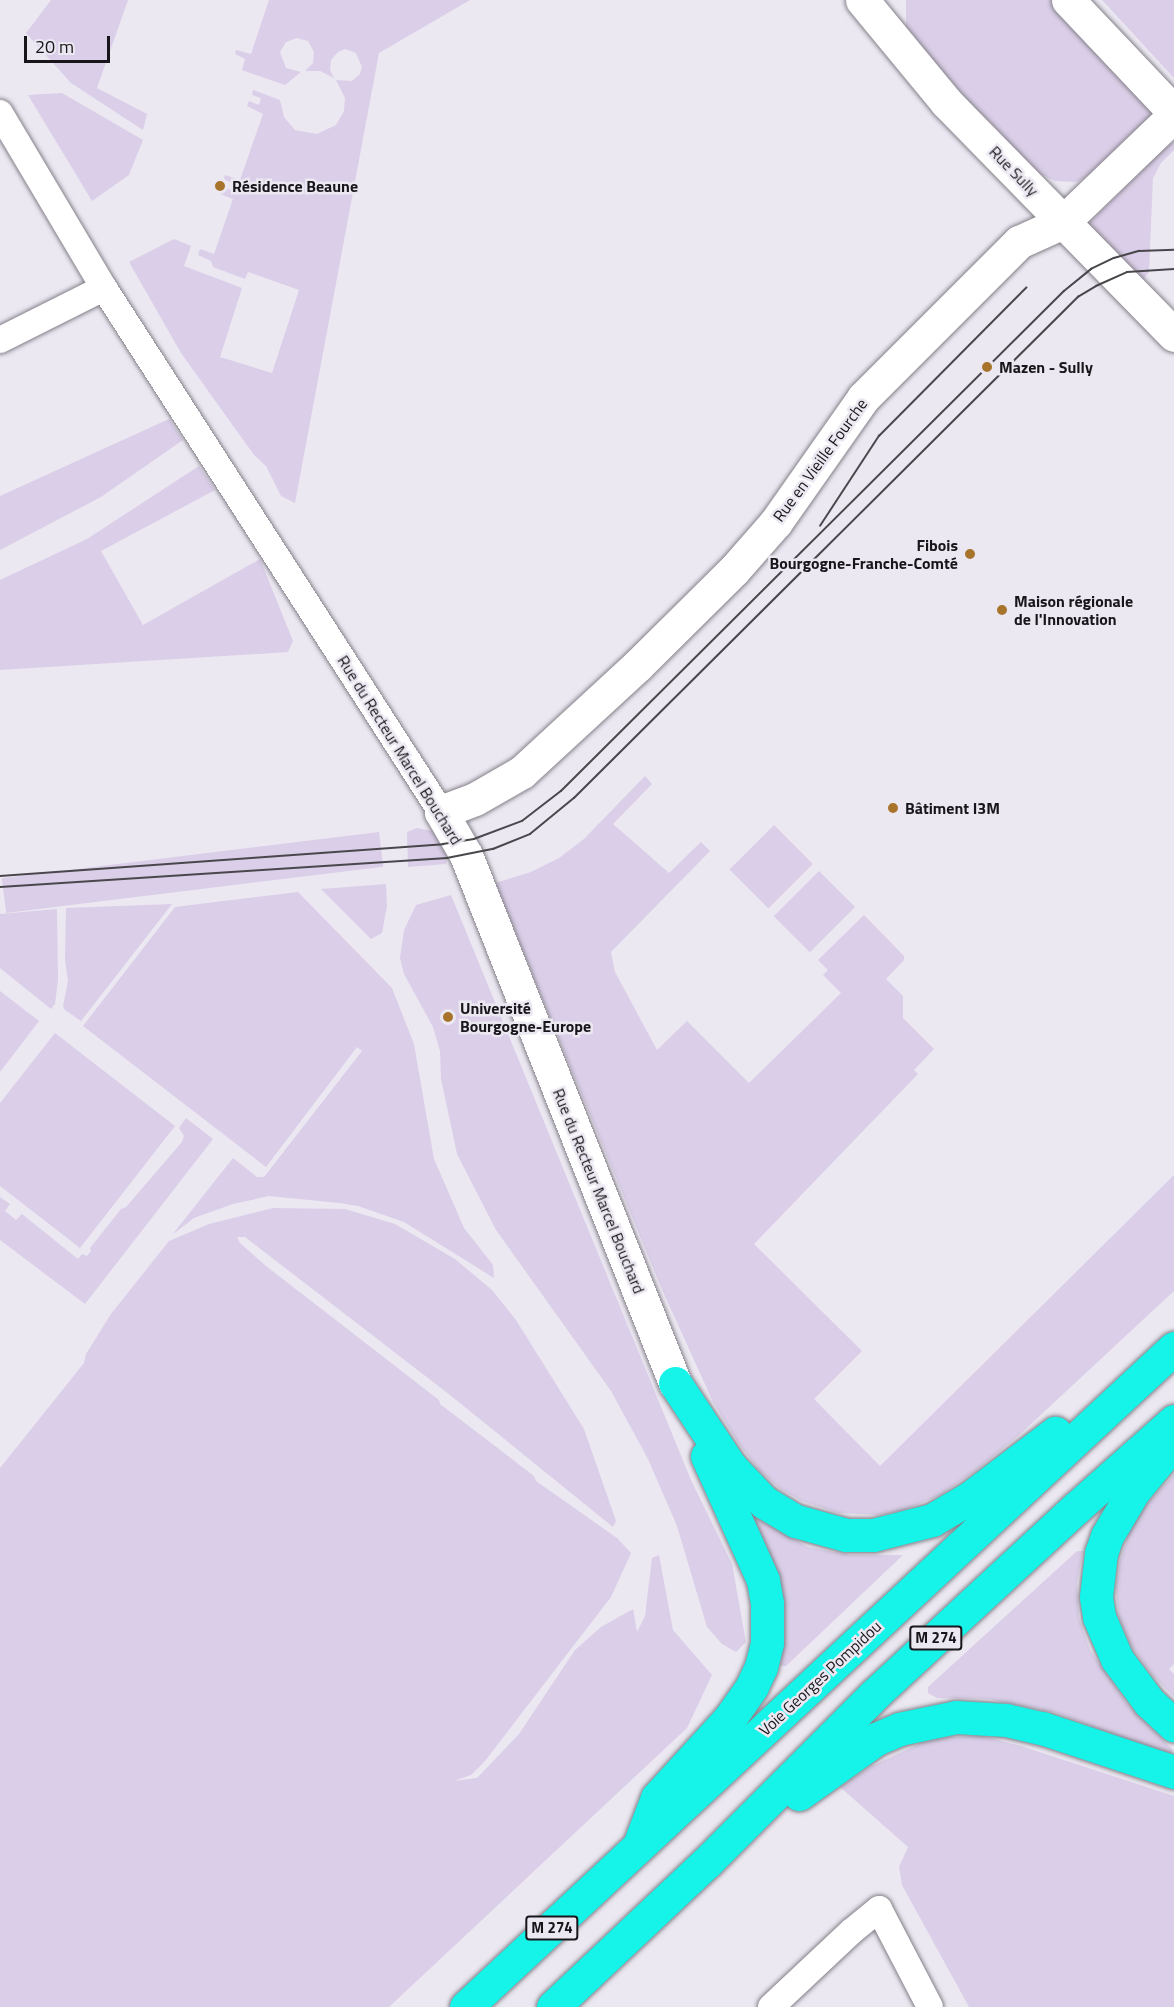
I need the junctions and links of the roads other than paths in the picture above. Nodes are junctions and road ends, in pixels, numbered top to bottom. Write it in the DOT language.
graph roads {
  1 [pos="1068,0"];
  2 [pos="874,6"];
  3 [pos="0,113"];
  4 [pos="1174,113"];
  5 [pos="1063,222"];
  6 [pos="104,288"];
  7 [pos="1174,334"];
  8 [pos="0,340"];
  9 [pos="441,812"];
  10 [pos="1174,1348"];
  11 [pos="675,1383"];
  12 [pos="1104,1413"];
  13 [pos="1174,1421"];
  14 [pos="1174,1442"];
  15 [pos="1174,1725"];
  16 [pos="1174,1772"];
  17 [pos="637,1849"];
  18 [pos="706,1863"];
  19 [pos="466,2007"];
  20 [pos="552,2007"];
  21 [pos="771,2007"];
  22 [pos="930,2007"];
  1 -- 4 [label="main road"];
  2 -- 5 [label="main road, Rue Sully"];
  3 -- 6 [label="street, Rue du Recteur Marcel Bouchard"];
  4 -- 5 [label="main road, Rue en Vieille Fourche"];
  5 -- 7 [label="main road, Rue Sully"];
  5 -- 9 [label="main road, Rue en Vieille Fourche"];
  6 -- 8 [label="street"];
  6 -- 9 [label="street, Rue du Recteur Marcel Bouchard"];
  9 -- 11 [label="main road, Rue du Recteur Marcel Bouchard"];
  10 -- 12 [label="highway, Voie Georges Pompidou / M 274"];
  11 -- 12 [label="highway"];
  11 -- 17 [label="highway"];
  12 -- 17 [label="highway, Voie Georges Pompidou / M 274"];
  13 -- 18 [label="highway, M 274"];
  14 -- 15 [label="highway"];
  16 -- 18 [label="highway"];
  17 -- 19 [label="highway, Voie Georges Pompidou / M 274"];
  18 -- 20 [label="highway, M 274"];
  21 -- 22 [label="street"];
}
